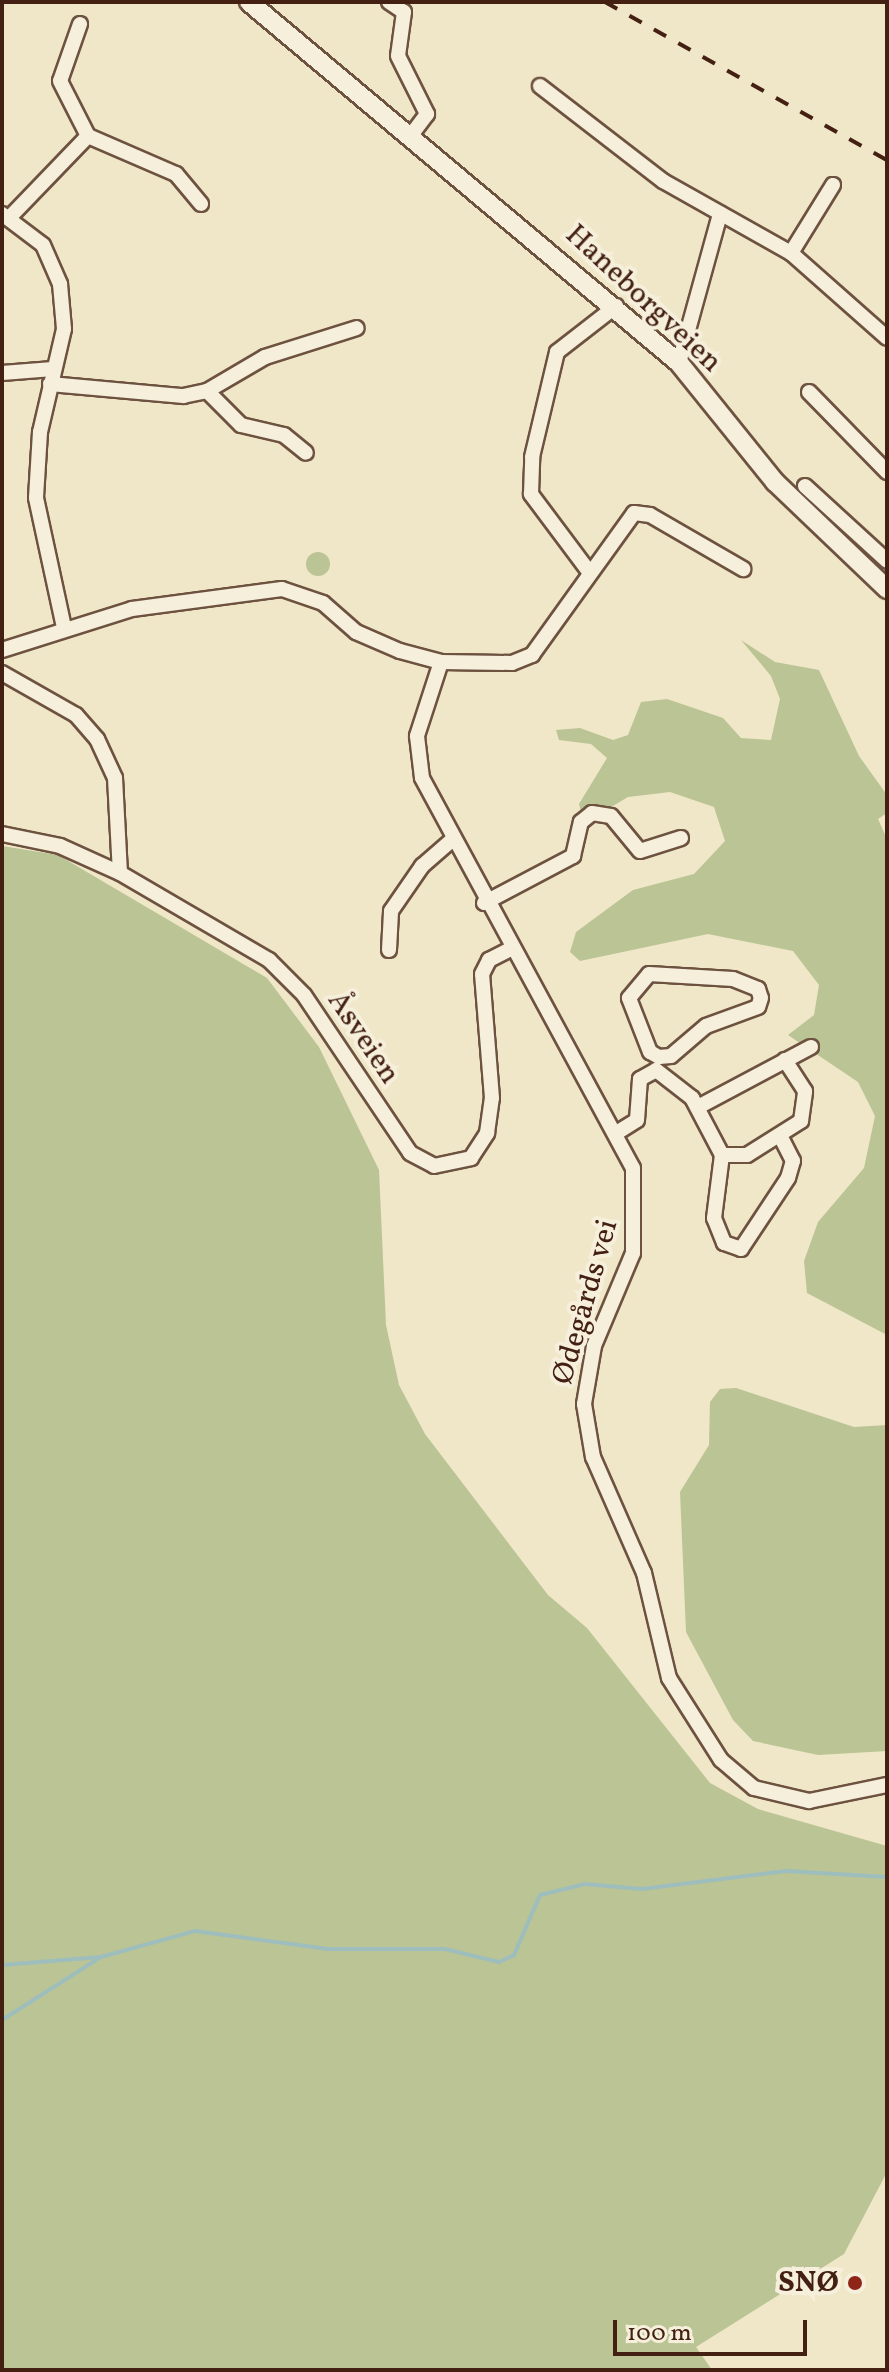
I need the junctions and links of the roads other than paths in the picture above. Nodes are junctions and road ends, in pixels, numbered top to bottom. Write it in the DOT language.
graph roads {
  1 [pos="249,2"];
  2 [pos="389,2"];
  3 [pos="80,24"];
  4 [pos="540,86"];
  5 [pos="412,134"];
  6 [pos="88,136"];
  7 [pos="833,185"];
  8 [pos="201,204"];
  9 [pos="720,214"];
  10 [pos="6,216"];
  11 [pos="791,253"];
  12 [pos="616,306"];
  13 [pos="357,328"];
  14 [pos="887,338"];
  15 [pos="679,363"];
  16 [pos="53,369"];
  17 [pos="2,373"];
  18 [pos="50,384"];
  19 [pos="207,391"];
  20 [pos="809,392"];
  21 [pos="306,453"];
  22 [pos="887,472"];
  23 [pos="805,486"];
  24 [pos="887,561"];
  25 [pos="743,569"];
  26 [pos="590,573"];
  27 [pos="887,589"];
  28 [pos="64,627"];
  29 [pos="2,650"];
  30 [pos="441,662"];
  31 [pos="2,673"];
  32 [pos="2,834"];
  33 [pos="681,838"];
  34 [pos="452,840"];
  35 [pos="120,873"];
  36 [pos="484,903"];
  37 [pos="389,950"];
  38 [pos="509,950"];
  39 [pos="811,1047"];
  40 [pos="785,1060"];
  41 [pos="658,1064"];
  42 [pos="698,1107"];
  43 [pos="618,1132"];
  44 [pos="782,1139"];
  45 [pos="722,1155"];
  46 [pos="887,1785"];
  1 -- 5 [label="street, Haneborgveien"];
  2 -- 5 [label="street"];
  3 -- 6 [label="street"];
  4 -- 9 [label="street"];
  5 -- 12 [label="street, Haneborgveien"];
  6 -- 8 [label="street"];
  6 -- 10 [label="street"];
  7 -- 11 [label="street"];
  9 -- 11 [label="street"];
  9 -- 15 [label="street"];
  10 -- 16 [label="street"];
  11 -- 14 [label="street"];
  12 -- 15 [label="street, Haneborgveien"];
  12 -- 26 [label="street"];
  13 -- 19 [label="street"];
  15 -- 27 [label="street, Haneborgveien"];
  16 -- 17 [label="street"];
  16 -- 18 [label="street"];
  18 -- 19 [label="street"];
  18 -- 28 [label="street"];
  19 -- 21 [label="street"];
  20 -- 22 [label="street"];
  23 -- 24 [label="street"];
  25 -- 26 [label="street"];
  26 -- 30 [label="street"];
  28 -- 29 [label="street"];
  28 -- 30 [label="street"];
  30 -- 34 [label="street, Ødegårds vei"];
  31 -- 35 [label="street"];
  32 -- 35 [label="street, Åsveien"];
  33 -- 36 [label="street"];
  34 -- 36 [label="street, Ødegårds vei"];
  34 -- 37 [label="street"];
  35 -- 38 [label="street, Åsveien"];
  36 -- 38 [label="street, Ødegårds vei"];
  38 -- 43 [label="street, Ødegårds vei"];
  39 -- 40 [label="street"];
  40 -- 42 [label="street"];
  40 -- 44 [label="street"];
  41 -- 41 [label="street"];
  41 -- 42 [label="street"];
  41 -- 43 [label="street"];
  42 -- 45 [label="street"];
  43 -- 46 [label="street, Ødegårds vei"];
  44 -- 45 [label="street"];
  44 -- 45 [label="street"];
}
